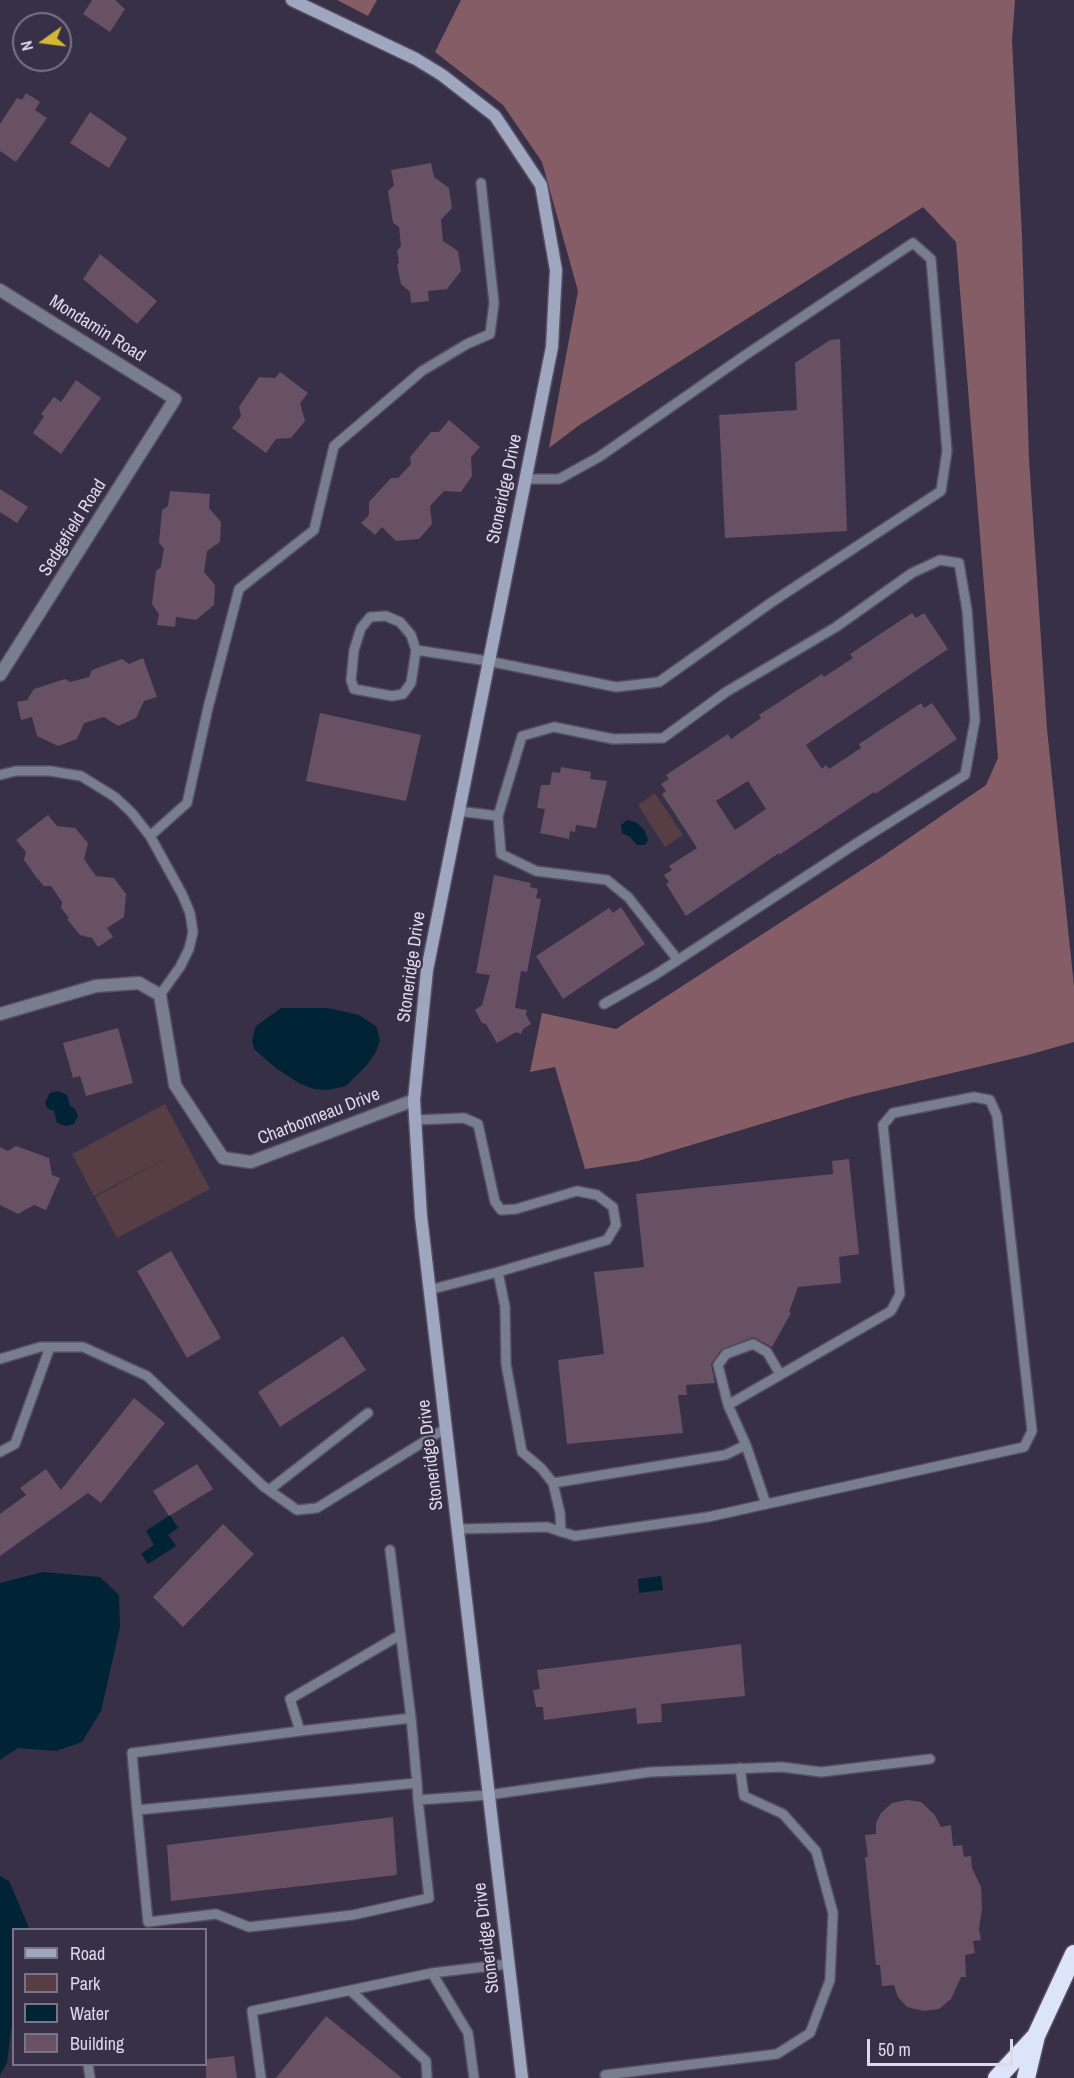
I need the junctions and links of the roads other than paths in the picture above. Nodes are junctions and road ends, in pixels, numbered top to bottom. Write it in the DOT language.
graph roads {
  1 [pos="292,0"];
  2 [pos="482,183"];
  3 [pos="0,290"];
  4 [pos="176,399"];
  5 [pos="525,478"];
  6 [pos="416,650"];
  7 [pos="488,661"];
  8 [pos="0,675"];
  9 [pos="0,775"];
  10 [pos="458,811"];
  11 [pos="498,816"];
  12 [pos="150,836"];
  13 [pos="678,960"];
  14 [pos="160,994"];
  15 [pos="604,1004"];
  16 [pos="0,1014"];
  17 [pos="414,1100"];
  18 [pos="416,1120"];
  19 [pos="498,1272"];
  20 [pos="429,1290"];
  21 [pos="50,1347"];
  22 [pos="0,1359"];
  23 [pos="780,1374"];
  24 [pos="728,1405"];
  25 [pos="368,1413"];
  26 [pos="446,1428"];
  27 [pos="746,1445"];
  28 [pos="0,1452"];
  29 [pos="553,1483"];
  30 [pos="269,1490"];
  31 [pos="766,1504"];
  32 [pos="458,1529"];
  33 [pos="561,1532"];
  34 [pos="390,1550"];
  35 [pos="400,1635"];
  36 [pos="411,1718"];
  37 [pos="300,1731"];
  38 [pos="930,1759"];
  39 [pos="740,1768"];
  40 [pos="417,1783"];
  41 [pos="488,1795"];
  42 [pos="418,1800"];
  43 [pos="137,1810"];
  44 [pos="1074,1954"];
  45 [pos="508,1964"];
  46 [pos="432,1973"];
  47 [pos="351,1991"];
  48 [pos="1036,2036"];
  49 [pos="605,2075"];
  50 [pos="261,2078"];
  51 [pos="427,2078"];
  52 [pos="474,2078"];
  53 [pos="522,2078"];
  54 [pos="997,2078"];
  55 [pos="1026,2078"];
  1 -- 5 [label="street, Stoneridge Drive"];
  2 -- 12 [label="lane"];
  3 -- 4 [label="street, Mondamin Road"];
  4 -- 8 [label="street, Sedgefield Road"];
  5 -- 7 [label="street, Stoneridge Drive"];
  5 -- 7 [label="lane"];
  6 -- 6 [label="lane"];
  6 -- 7 [label="lane"];
  7 -- 10 [label="street, Stoneridge Drive"];
  9 -- 12 [label="lane"];
  10 -- 11 [label="lane"];
  10 -- 17 [label="street, Stoneridge Drive"];
  11 -- 13 [label="lane"];
  11 -- 13 [label="lane"];
  12 -- 14 [label="lane"];
  13 -- 15 [label="lane"];
  14 -- 16 [label="street"];
  14 -- 17 [label="street, Charbonneau Drive"];
  17 -- 18 [label="street, Stoneridge Drive"];
  18 -- 19 [label="lane"];
  18 -- 20 [label="street, Stoneridge Drive"];
  19 -- 20 [label="lane"];
  19 -- 29 [label="lane"];
  20 -- 26 [label="street, Stoneridge Drive"];
  21 -- 22 [label="lane"];
  21 -- 28 [label="lane"];
  21 -- 30 [label="lane"];
  23 -- 24 [label="lane"];
  23 -- 24 [label="lane"];
  23 -- 31 [label="lane"];
  24 -- 27 [label="lane"];
  25 -- 30 [label="lane"];
  26 -- 30 [label="lane"];
  26 -- 32 [label="street, Stoneridge Drive"];
  27 -- 29 [label="lane"];
  27 -- 31 [label="lane"];
  29 -- 33 [label="lane"];
  31 -- 33 [label="lane"];
  32 -- 33 [label="lane"];
  32 -- 41 [label="street, Stoneridge Drive"];
  34 -- 35 [label="lane"];
  35 -- 36 [label="lane"];
  35 -- 37 [label="lane"];
  36 -- 37 [label="lane"];
  36 -- 40 [label="lane"];
  37 -- 43 [label="lane"];
  38 -- 39 [label="lane"];
  39 -- 41 [label="lane"];
  39 -- 49 [label="lane"];
  40 -- 42 [label="lane"];
  40 -- 43 [label="lane"];
  41 -- 42 [label="lane"];
  41 -- 45 [label="street, Stoneridge Drive"];
  42 -- 43 [label="lane"];
  44 -- 48 [label="highway"];
  45 -- 46 [label="lane"];
  45 -- 53 [label="street, Stoneridge Drive"];
  46 -- 47 [label="lane"];
  46 -- 52 [label="lane"];
  47 -- 50 [label="lane"];
  47 -- 51 [label="lane"];
  48 -- 54 [label="highway"];
  48 -- 55 [label="highway"];
}
